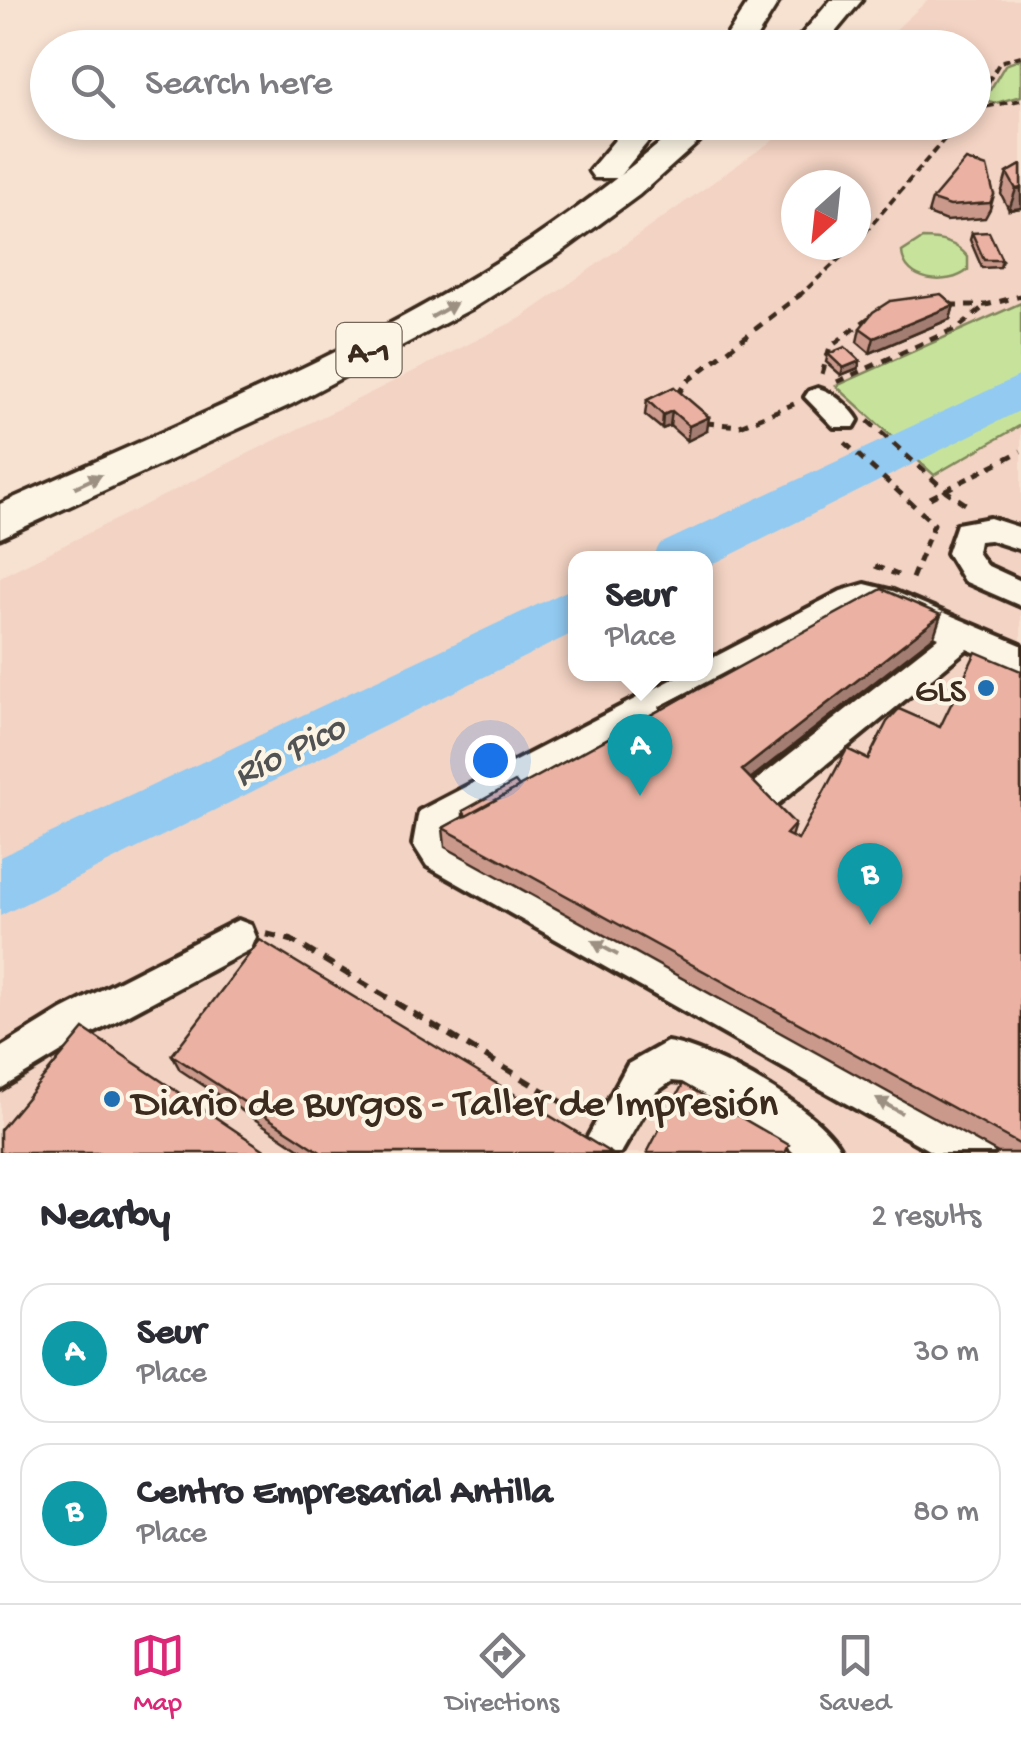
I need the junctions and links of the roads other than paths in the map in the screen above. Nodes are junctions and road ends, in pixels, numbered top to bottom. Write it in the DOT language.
graph roads {
  1 [pos="739,0"];
  2 [pos="765,0"];
  3 [pos="847,0"];
  4 [pos="722,30"];
  5 [pos="746,30"];
  6 [pos="802,30"];
  7 [pos="638,140"];
  8 [pos="648,140"];
  9 [pos="678,140"];
  10 [pos="706,140"];
  11 [pos="611,186"];
  12 [pos="0,488"];
  13 [pos="0,522"];
  14 [pos="1021,539"];
  15 [pos="1021,594"];
  16 [pos="957,623"];
  17 [pos="1019,654"];
  18 [pos="713,673"];
  19 [pos="697,681"];
  20 [pos="752,804"];
  21 [pos="238,937"];
  22 [pos="0,1070"];
  23 [pos="605,1142"];
  24 [pos="822,1153"];
  25 [pos="974,1153"];
  1 -- 4 [label="highway"];
  2 -- 5 [label="highway"];
  3 -- 6 [label="highway"];
  7 -- 11 [label="highway"];
  8 -- 11 [label="highway, A-1"];
  9 -- 11 [label="highway, A-1"];
  10 -- 11 [label="highway"];
  11 -- 12 [label="highway, A-1"];
  13 -- 11 [label="highway, A-1, one-way"];
  14 -- 15 [label="street"];
  16 -- 17 [label="street"];
  18 -- 16 [label="street, one-way"];
  16 -- 20 [label="street"];
  25 -- 19 [label="street, one-way"];
  21 -- 22 [label="street"];
  23 -- 24 [label="street"];
}
